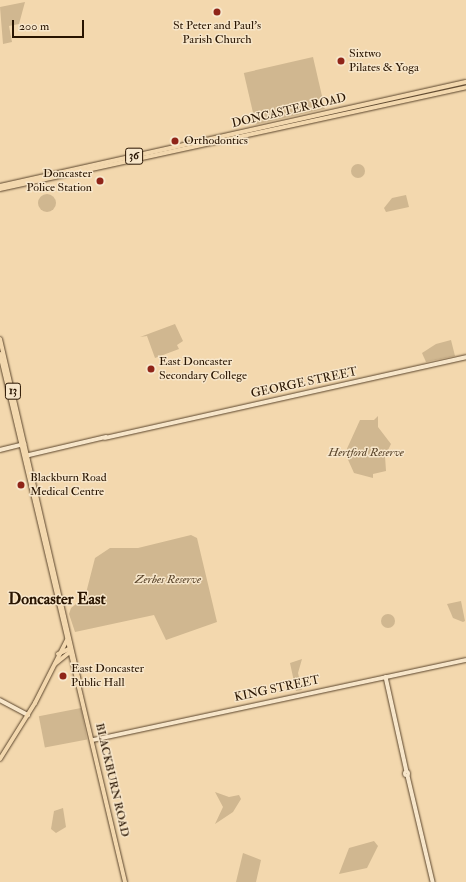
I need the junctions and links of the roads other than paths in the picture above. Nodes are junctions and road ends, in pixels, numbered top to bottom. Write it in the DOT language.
graph roads {
  1 [pos="466,84"];
  2 [pos="256,131"];
  3 [pos="89,167"];
  4 [pos="0,186"];
  5 [pos="0,190"];
  6 [pos="0,339"];
  7 [pos="0,354"];
  8 [pos="466,357"];
  9 [pos="23,445"];
  10 [pos="0,450"];
  11 [pos="26,456"];
  12 [pos="41,523"];
  13 [pos="67,640"];
  14 [pos="72,648"];
  15 [pos="58,654"];
  16 [pos="466,660"];
  17 [pos="54,666"];
  18 [pos="386,677"];
  19 [pos="0,700"];
  20 [pos="28,715"];
  21 [pos="93,740"];
  22 [pos="0,759"];
  23 [pos="125,882"];
  24 [pos="433,882"];
  1 -- 2 [label="main road, DONCASTER ROAD / 36"];
  1 -- 2 [label="main road, DONCASTER ROAD / 36"];
  2 -- 3 [label="main road, DONCASTER ROAD / 36"];
  3 -- 4 [label="main road, DONCASTER ROAD / 36"];
  3 -- 5 [label="main road, DONCASTER ROAD / 36"];
  6 -- 9 [label="main road, BLACKBURN ROAD / 13"];
  7 -- 9 [label="main road, BLACKBURN ROAD / 13"];
  8 -- 11 [label="main road, GEORGE STREET"];
  9 -- 10 [label="main road"];
  9 -- 11 [label="main road, BLACKBURN ROAD / 13"];
  11 -- 12 [label="main road, BLACKBURN ROAD / 13"];
  12 -- 13 [label="main road, BLACKBURN ROAD / 13"];
  12 -- 14 [label="main road, BLACKBURN ROAD / 13"];
  13 -- 14 [label="main road, BLACKBURN ROAD"];
  13 -- 15 [label="main road"];
  14 -- 15 [label="main road"];
  14 -- 17 [label="main road"];
  14 -- 21 [label="main road, BLACKBURN ROAD"];
  15 -- 17 [label="main road"];
  16 -- 18 [label="main road, KING STREET"];
  17 -- 20 [label="main road"];
  18 -- 21 [label="main road, KING STREET"];
  18 -- 24 [label="main road"];
  19 -- 20 [label="main road"];
  20 -- 22 [label="main road"];
  21 -- 23 [label="main road, BLACKBURN ROAD"];
}
